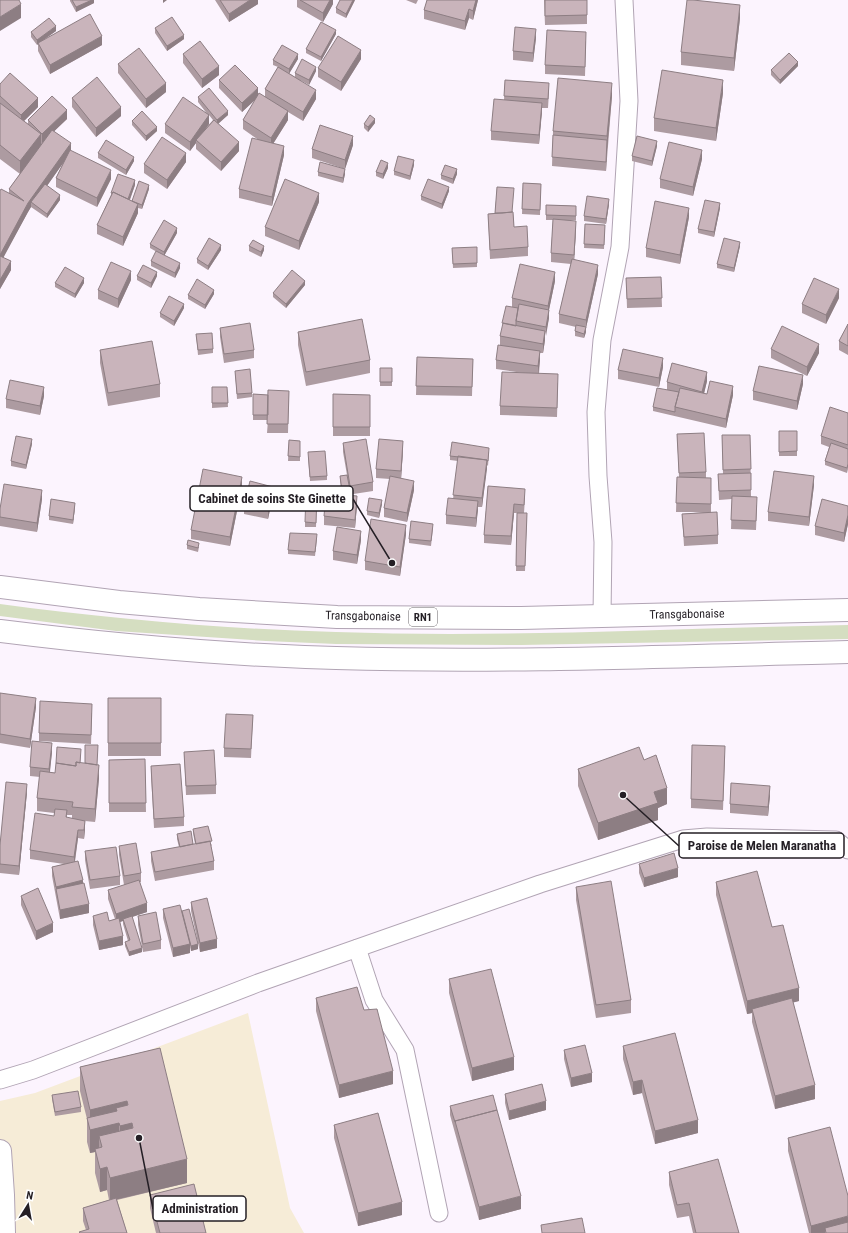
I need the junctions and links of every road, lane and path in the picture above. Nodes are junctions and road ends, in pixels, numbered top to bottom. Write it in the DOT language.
graph roads {
  1 [pos="624,0"];
  2 [pos="0,587"];
  3 [pos="848,610"];
  4 [pos="602,616"];
  5 [pos="0,631"];
  6 [pos="848,652"];
  7 [pos="848,850"];
  8 [pos="357,948"];
  9 [pos="0,1080"];
  10 [pos="0,1151"];
  11 [pos="439,1213"];
  12 [pos="4,1233"];
  1 -- 4 [label="street"];
  2 -- 4 [label="main road, Transgabonaise / RN1"];
  3 -- 4 [label="main road, Transgabonaise / RN1"];
  5 -- 6 [label="main road"];
  7 -- 8 [label="street"];
  8 -- 9 [label="street"];
  8 -- 11 [label="street"];
  10 -- 12 [label="main road"];
}
